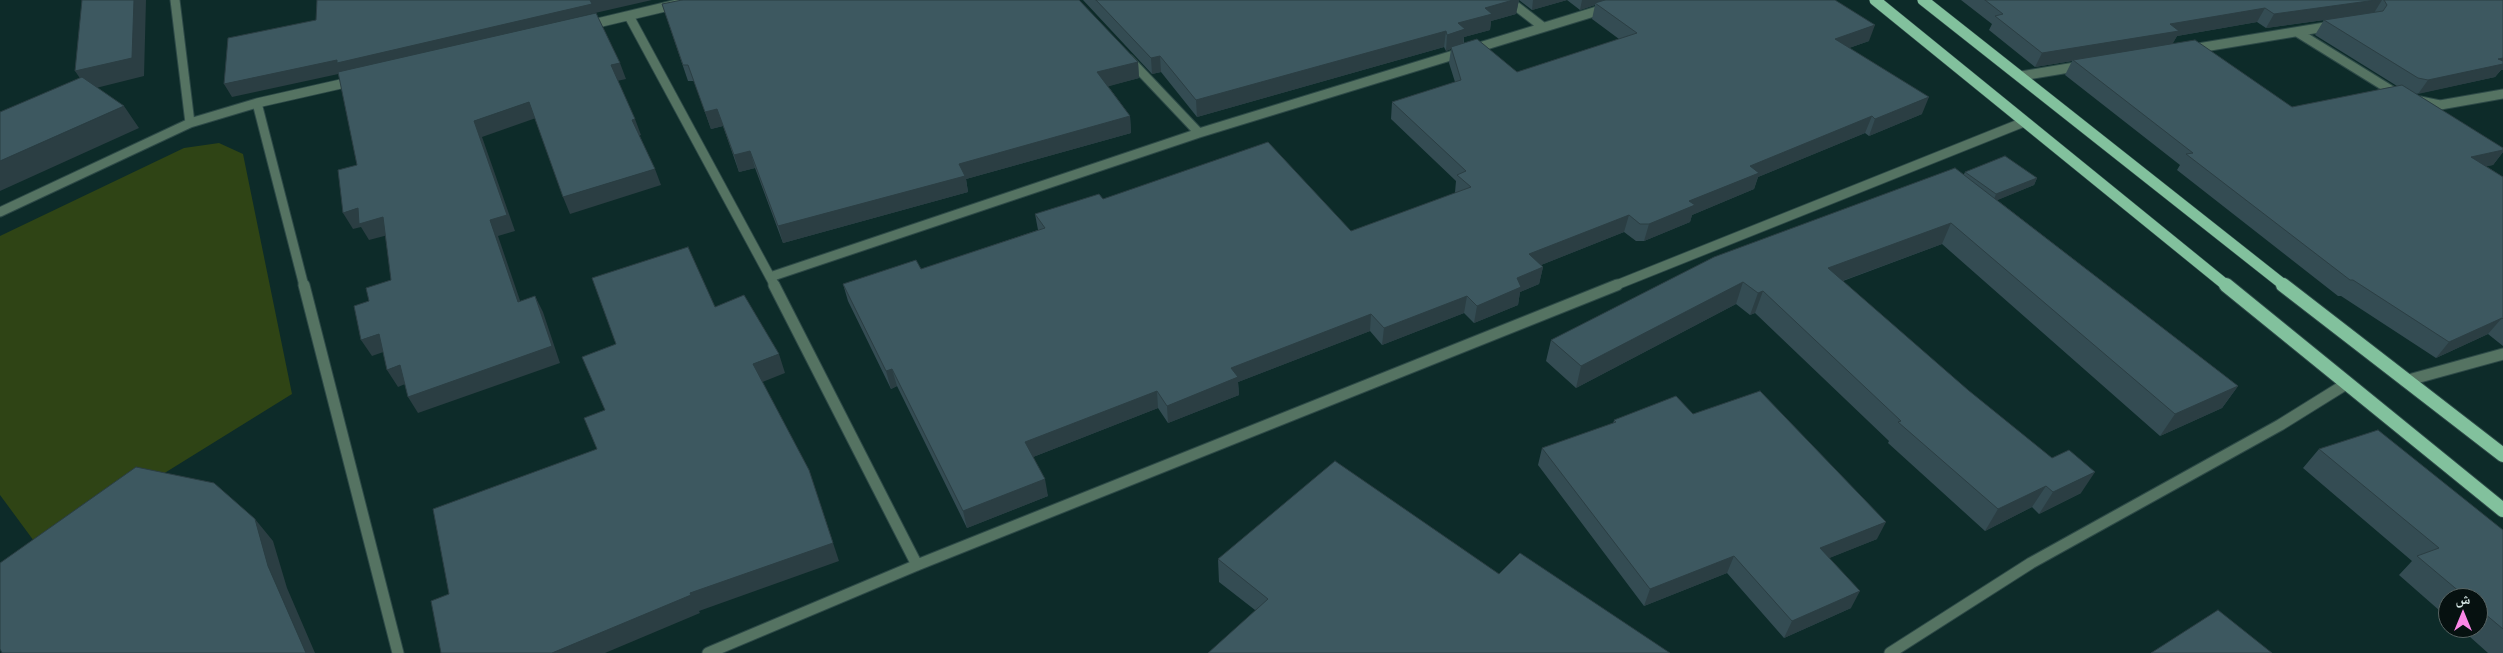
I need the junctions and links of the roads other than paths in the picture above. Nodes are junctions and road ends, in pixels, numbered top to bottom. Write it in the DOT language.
graph roads {
  1 [pos="175,0"];
  2 [pos="694,0"];
  3 [pos="1508,0"];
  4 [pos="1633,0"];
  5 [pos="1875,0"];
  6 [pos="1923,0"];
  7 [pos="629,16"];
  8 [pos="2344,24"];
  9 [pos="581,27"];
  10 [pos="1543,27"];
  11 [pos="2297,32"];
  12 [pos="1120,49"];
  13 [pos="2183,50"];
  14 [pos="2087,66"];
  15 [pos="2021,76"];
  16 [pos="362,79"];
  17 [pos="2503,94"];
  18 [pos="258,103"];
  19 [pos="190,122"];
  20 [pos="2024,122"];
  21 [pos="1199,132"];
  22 [pos="0,212"];
  23 [pos="770,277"];
  24 [pos="2503,354"];
  25 [pos="2405,381"];
  26 [pos="2346,384"];
  27 [pos="2503,455"];
  28 [pos="2503,510"];
  29 [pos="917,565"];
  30 [pos="398,653"];
  31 [pos="708,653"];
  32 [pos="1890,653"];
  1 -- 19 [label="street"];
  2 -- 7 [label="street"];
  3 -- 10 [label="street"];
  4 -- 10 [label="street"];
  5 -- 20 [label="main road"];
  6 -- 15 [label="main road"];
  7 -- 9 [label="street"];
  7 -- 23 [label="street"];
  8 -- 11 [label="street"];
  10 -- 21 [label="street"];
  11 -- 13 [label="street"];
  11 -- 17 [label="street"];
  12 -- 21 [label="street"];
  14 -- 15 [label="street"];
  15 -- 25 [label="main road"];
  16 -- 18 [label="street"];
  18 -- 19 [label="street"];
  18 -- 30 [label="street"];
  19 -- 22 [label="street"];
  20 -- 26 [label="main road"];
  20 -- 29 [label="street"];
  21 -- 23 [label="street"];
  23 -- 29 [label="street"];
  24 -- 25 [label="street"];
  25 -- 27 [label="main road"];
  26 -- 28 [label="main road"];
  26 -- 32 [label="street"];
  29 -- 31 [label="street"];
}
